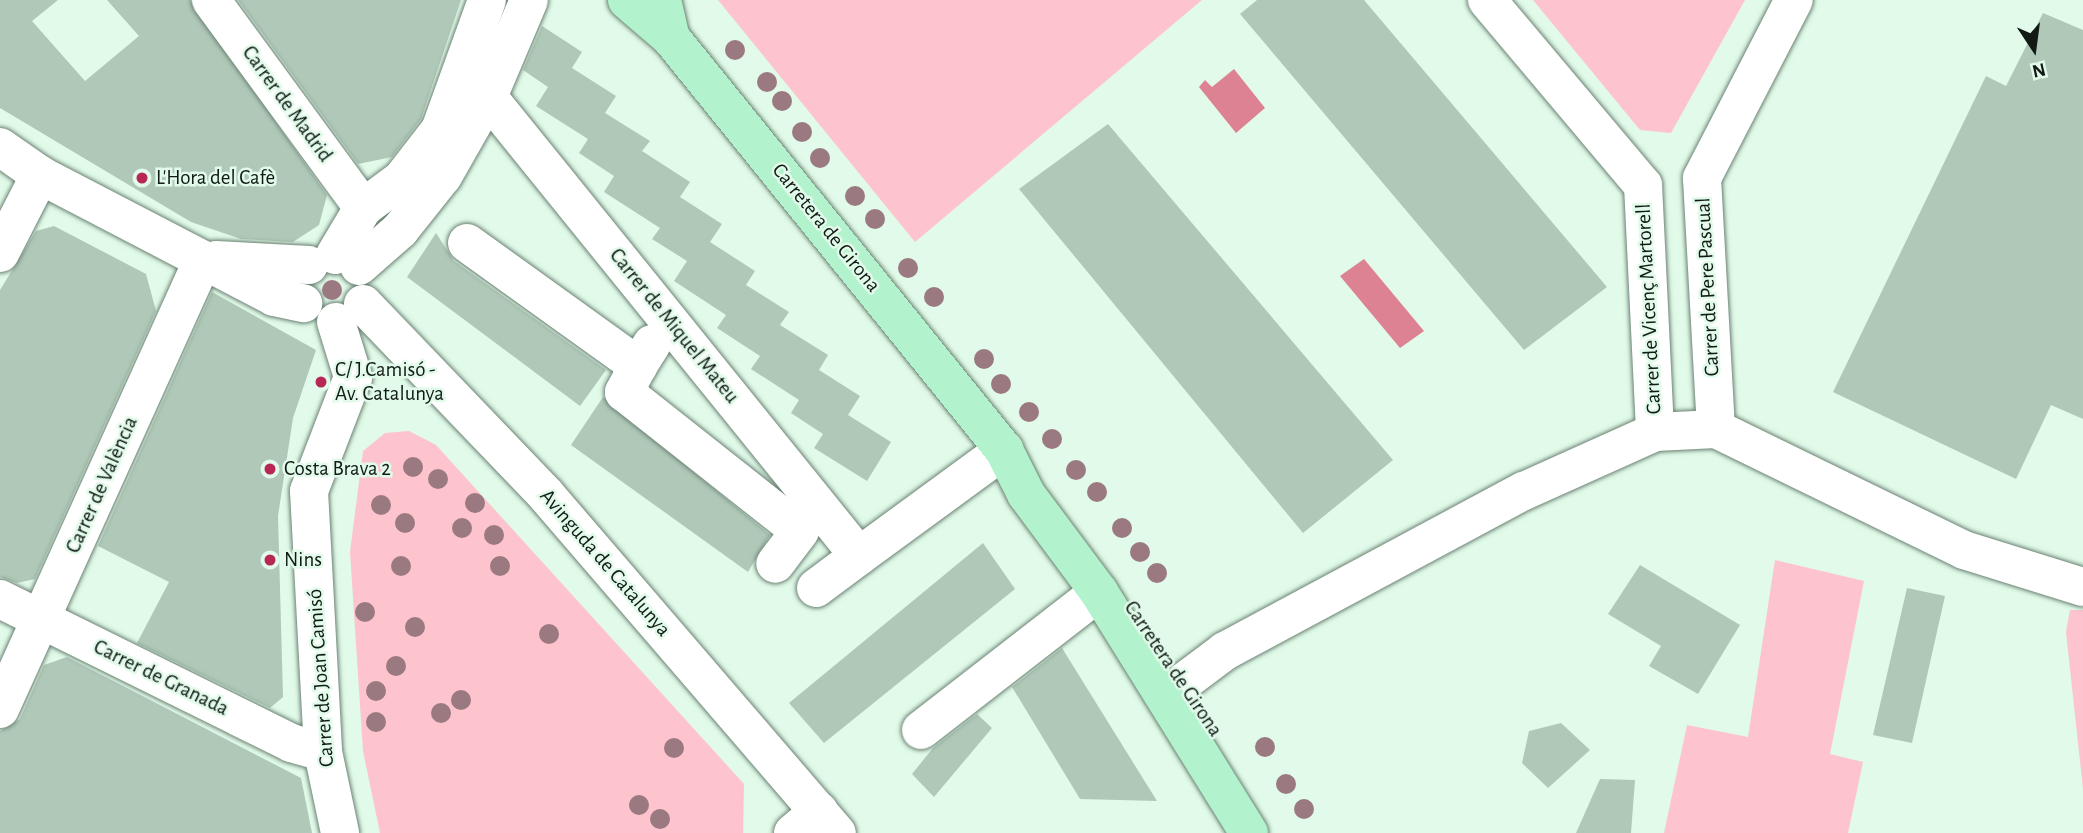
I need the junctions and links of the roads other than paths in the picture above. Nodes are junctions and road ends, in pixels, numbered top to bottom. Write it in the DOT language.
graph roads {
  1 [pos="212,0"];
  2 [pos="487,0"];
  3 [pos="529,0"];
  4 [pos="627,0"];
  5 [pos="662,0"];
  6 [pos="1487,0"];
  7 [pos="1794,0"];
  8 [pos="671,38"];
  9 [pos="488,97"];
  10 [pos="0,147"];
  11 [pos="40,176"];
  12 [pos="1702,178"];
  13 [pos="1643,185"];
  14 [pos="363,208"];
  15 [pos="467,243"];
  16 [pos="0,253"];
  17 [pos="203,260"];
  18 [pos="334,262"];
  19 [pos="303,303"];
  20 [pos="350,313"];
  21 [pos="667,318"];
  22 [pos="638,366"];
  23 [pos="1716,429"];
  24 [pos="1655,432"];
  25 [pos="1004,450"];
  26 [pos="859,556"];
  27 [pos="775,564"];
  28 [pos="2083,587"];
  29 [pos="816,588"];
  30 [pos="1099,592"];
  31 [pos="0,598"];
  32 [pos="42,619"];
  33 [pos="1185,681"];
  34 [pos="0,709"];
  35 [pos="921,730"];
  36 [pos="323,752"];
  37 [pos="816,826"];
  38 [pos="340,833"];
  39 [pos="1249,833"];
  40 [pos="1277,833"];
  1 -- 14 [label="street, Carrer de Madrid"];
  2 -- 14 [label="street"];
  3 -- 9 [label="street"];
  4 -- 8 [label="main road"];
  5 -- 8 [label="main road, Carretera de Girona"];
  6 -- 13 [label="street, Carrer de Vicenç Martorell"];
  7 -- 12 [label="street, Carrer de Pere Pascual"];
  8 -- 25 [label="main road, Carretera de Girona"];
  9 -- 18 [label="street"];
  9 -- 21 [label="street, Carrer de Miquel Mateu"];
  10 -- 11 [label="street"];
  11 -- 16 [label="street"];
  11 -- 17 [label="street"];
  12 -- 13 [label="street, Carrer de Vicenç Martorell"];
  12 -- 23 [label="street, Carrer de Pere Pascual"];
  13 -- 24 [label="street, Carrer de Vicenç Martorell"];
  14 -- 18 [label="street"];
  15 -- 22 [label="street"];
  17 -- 18 [label="street"];
  17 -- 19 [label="street"];
  17 -- 32 [label="street, Carrer de València"];
  18 -- 19 [label="street"];
  18 -- 20 [label="street"];
  19 -- 20 [label="street"];
  20 -- 36 [label="street, Carrer de Joan Camisó"];
  20 -- 37 [label="street, Avinguda de Catalunya"];
  21 -- 22 [label="street"];
  21 -- 26 [label="street, Carrer de Miquel Mateu"];
  22 -- 27 [label="street"];
  23 -- 24 [label="street"];
  23 -- 28 [label="street"];
  24 -- 33 [label="street"];
  25 -- 26 [label="street"];
  25 -- 30 [label="main road, Carretera de Girona"];
  25 -- 33 [label="main road, Carretera de Girona"];
  26 -- 29 [label="street"];
  30 -- 35 [label="street"];
  30 -- 39 [label="main road, Carretera de Girona"];
  31 -- 32 [label="street, Carrer de Granada"];
  32 -- 34 [label="street, Carrer de València"];
  32 -- 36 [label="street, Carrer de Granada"];
  33 -- 40 [label="main road, Carretera de Girona"];
  36 -- 38 [label="street, Carrer de Joan Camisó"];
}
